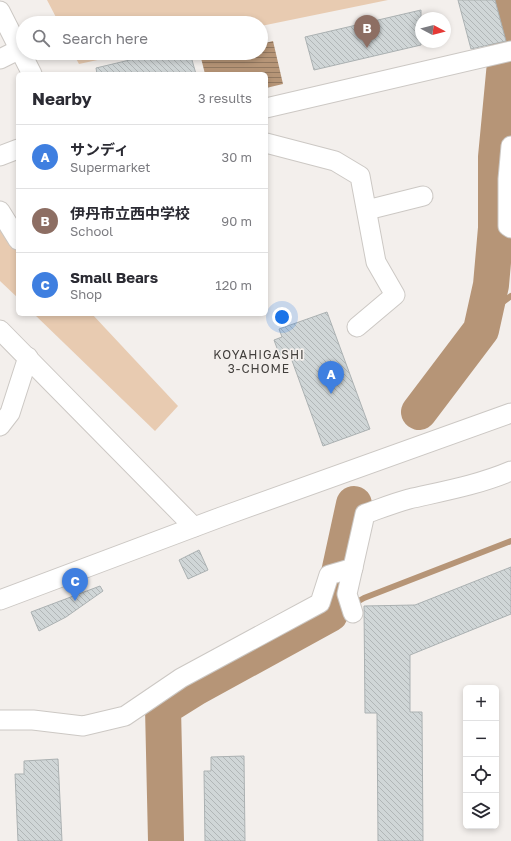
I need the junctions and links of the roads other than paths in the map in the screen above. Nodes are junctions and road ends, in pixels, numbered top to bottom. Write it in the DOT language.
graph roads {
  1 [pos="0,11"];
  2 [pos="16,41"];
  3 [pos="16,51"];
  4 [pos="511,51"];
  5 [pos="0,59"];
  6 [pos="25,60"];
  7 [pos="31,72"];
  8 [pos="268,108"];
  9 [pos="268,144"];
  10 [pos="16,150"];
  11 [pos="511,152"];
  12 [pos="0,156"];
  13 [pos="423,196"];
  14 [pos="367,210"];
  15 [pos="0,211"];
  16 [pos="511,228"];
  17 [pos="16,237"];
  18 [pos="363,327"];
  19 [pos="0,330"];
  20 [pos="28,358"];
  21 [pos="511,413"];
  22 [pos="0,426"];
  23 [pos="511,471"];
  24 [pos="194,527"];
  25 [pos="353,568"];
  26 [pos="0,600"];
  27 [pos="353,613"];
  28 [pos="0,720"];
  1 -- 2 [label="street"];
  3 -- 5 [label="street"];
  4 -- 8 [label="street"];
  6 -- 7 [label="street"];
  9 -- 14 [label="street"];
  10 -- 12 [label="street"];
  11 -- 16 [label="street"];
  13 -- 14 [label="street"];
  14 -- 18 [label="street"];
  15 -- 17 [label="street"];
  19 -- 20 [label="street"];
  20 -- 22 [label="street"];
  20 -- 24 [label="street"];
  21 -- 24 [label="street"];
  23 -- 25 [label="street"];
  24 -- 26 [label="street"];
  25 -- 27 [label="street"];
  25 -- 28 [label="street"];
}
